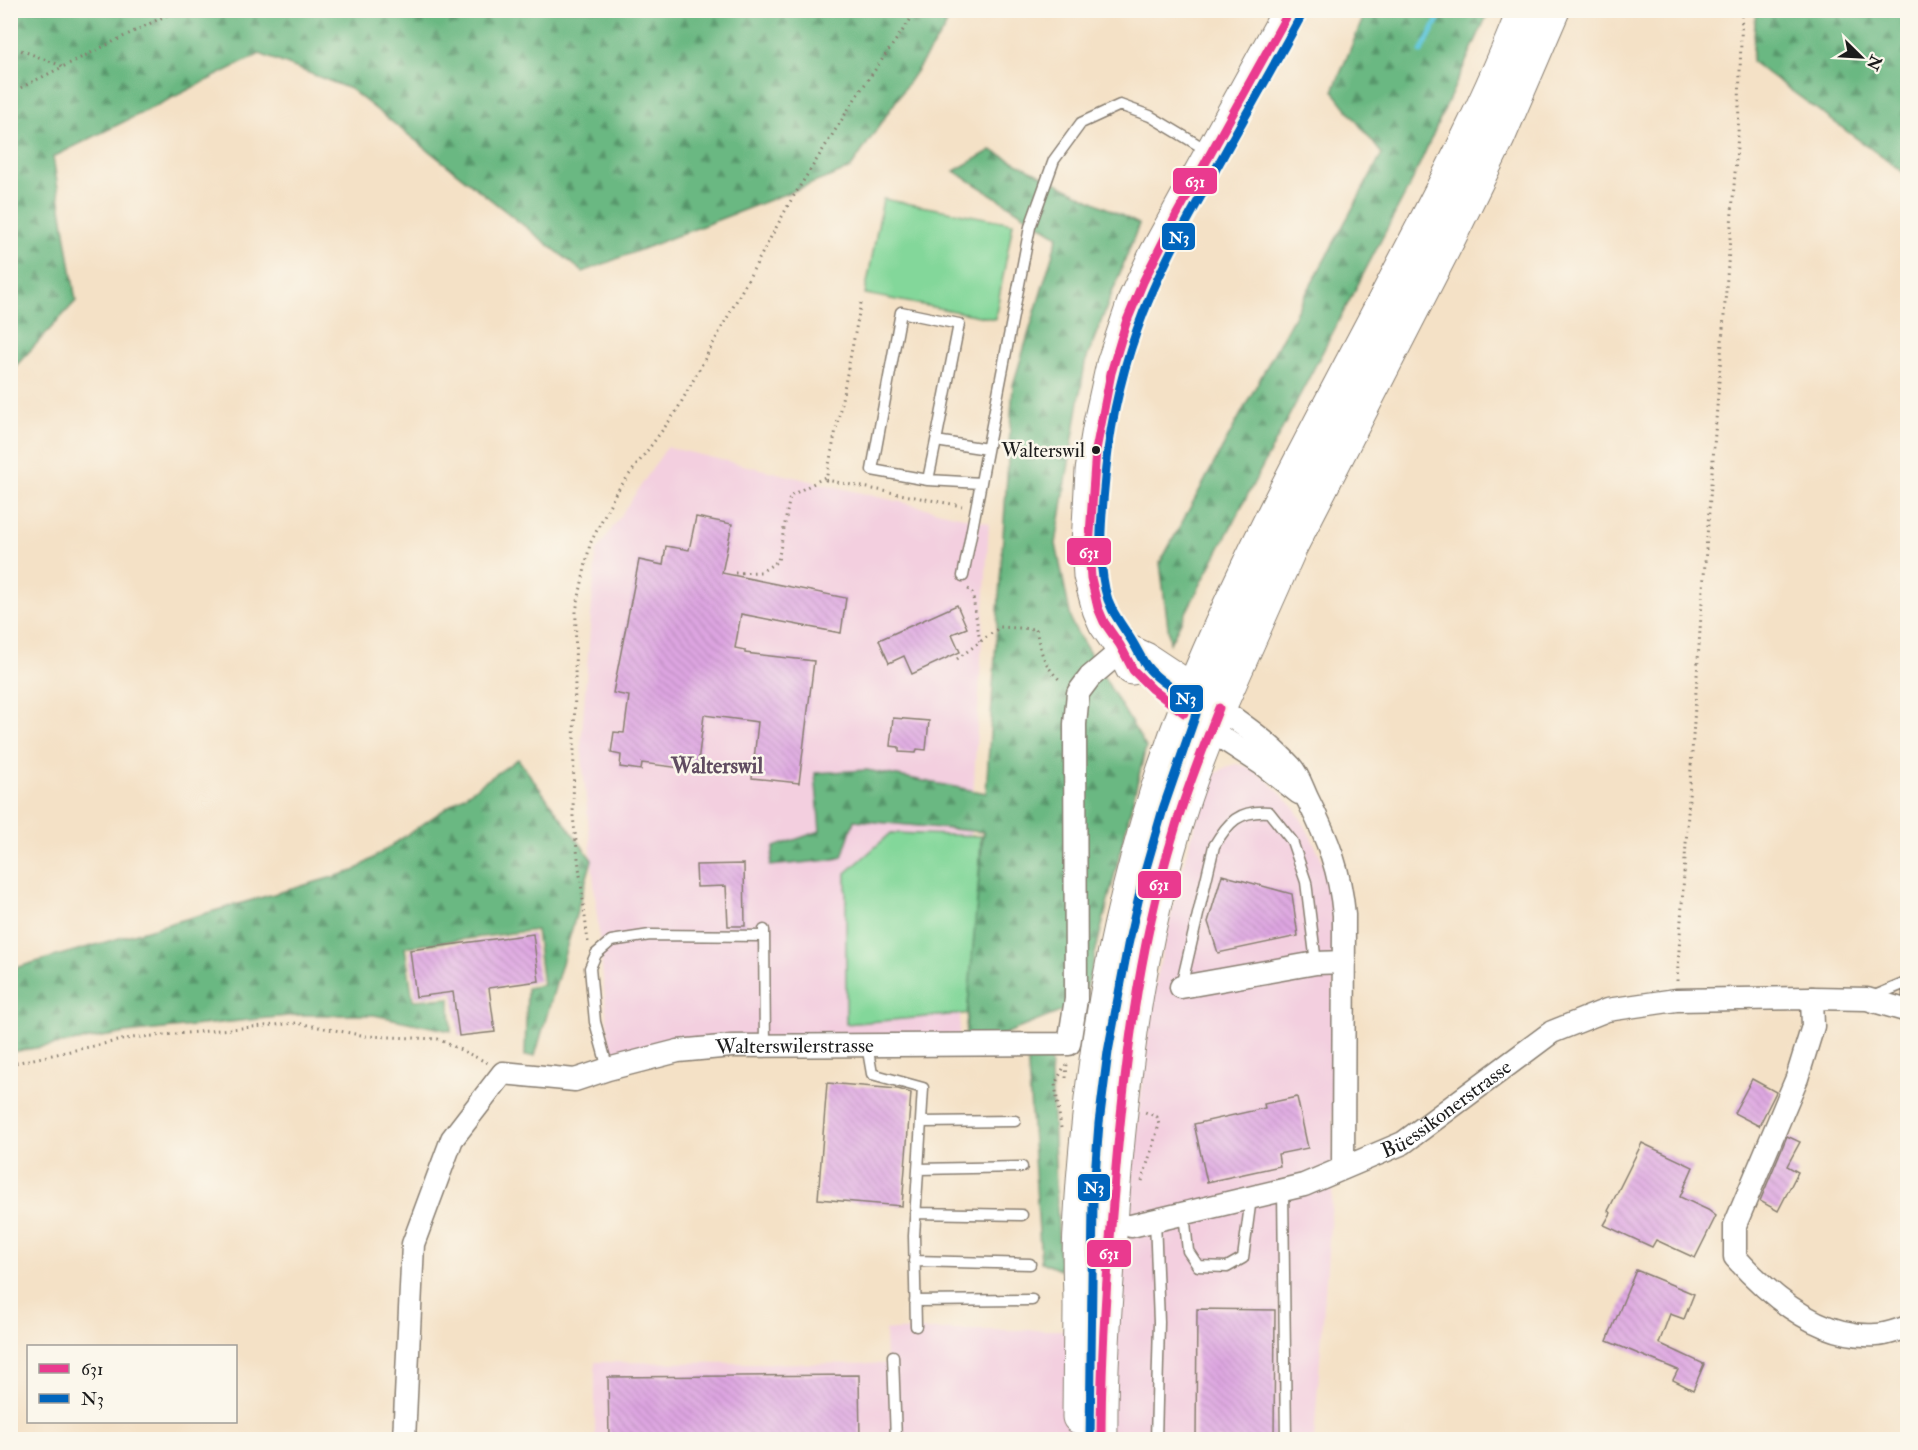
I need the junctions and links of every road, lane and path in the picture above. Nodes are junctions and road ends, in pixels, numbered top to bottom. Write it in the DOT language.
graph roads {
  1 [pos="197,10"];
  2 [pos="913,10"];
  3 [pos="1290,10"];
  4 [pos="1524,10"];
  5 [pos="1553,10"];
  6 [pos="1742,10"];
  7 [pos="10,46"];
  8 [pos="63,67"];
  9 [pos="10,93"];
  10 [pos="1211,153"];
  11 [pos="936,441"];
  12 [pos="987,448"];
  13 [pos="827,476"];
  14 [pos="928,480"];
  15 [pos="981,483"];
  16 [pos="735,573"];
  17 [pos="963,576"];
  18 [pos="980,642"];
  19 [pos="1123,649"];
  20 [pos="957,658"];
  21 [pos="1078,693"];
  22 [pos="1201,711"];
  23 [pos="1344,962"];
  24 [pos="1316,963"];
  25 [pos="590,968"];
  26 [pos="1908,982"];
  27 [pos="1181,987"];
  28 [pos="1908,988"];
  29 [pos="1812,998"];
  30 [pos="1866,999"];
  31 [pos="1676,1000"];
  32 [pos="1908,1006"];
  33 [pos="1908,1011"];
  34 [pos="867,1045"];
  35 [pos="765,1046"];
  36 [pos="10,1064"];
  37 [pos="608,1069"];
  38 [pos="502,1073"];
  39 [pos="1140,1110"];
  40 [pos="1015,1121"];
  41 [pos="921,1122"];
  42 [pos="1022,1167"];
  43 [pos="1343,1168"];
  44 [pos="918,1169"];
  45 [pos="1141,1184"];
  46 [pos="1283,1190"];
  47 [pos="1251,1198"];
  48 [pos="915,1213"];
  49 [pos="1184,1214"];
  50 [pos="1022,1215"];
  51 [pos="1155,1220"];
  52 [pos="1131,1226"];
  53 [pos="914,1261"];
  54 [pos="1030,1264"];
  55 [pos="1032,1300"];
  56 [pos="915,1301"];
  57 [pos="916,1326"];
  58 [pos="1908,1327"];
  59 [pos="893,1356"];
  60 [pos="404,1440"];
  61 [pos="896,1440"];
  62 [pos="1078,1440"];
  63 [pos="1101,1440"];
  64 [pos="1156,1440"];
  65 [pos="1286,1440"];
  1 -- 8 [label="path"];
  2 -- 25 [label="path"];
  3 -- 10 [label="main road"];
  4 -- 22 [label="main road"];
  5 -- 22 [label="main road"];
  6 -- 31 [label="path"];
  7 -- 8 [label="path"];
  8 -- 9 [label="path"];
  10 -- 12 [label="lane"];
  10 -- 19 [label="main road"];
  11 -- 12 [label="lane"];
  11 -- 14 [label="lane"];
  11 -- 14 [label="lane"];
  12 -- 15 [label="lane"];
  13 -- 16 [label="path"];
  14 -- 15 [label="lane"];
  15 -- 17 [label="lane"];
  17 -- 18 [label="path"];
  18 -- 20 [label="path"];
  18 -- 21 [label="path"];
  19 -- 21 [label="street"];
  19 -- 22 [label="main road"];
  21 -- 34 [label="street, Walterswilerstrasse"];
  22 -- 23 [label="street"];
  22 -- 62 [label="main road"];
  22 -- 63 [label="main road"];
  23 -- 24 [label="street"];
  23 -- 43 [label="street"];
  24 -- 27 [label="street"];
  24 -- 27 [label="lane"];
  25 -- 35 [label="lane"];
  25 -- 37 [label="lane"];
  26 -- 30 [label="lane"];
  28 -- 32 [label="lane"];
  29 -- 30 [label="street, Büessikonerstrasse"];
  29 -- 31 [label="street, Büessikonerstrasse"];
  29 -- 58 [label="street"];
  30 -- 33 [label="street, Büessikonerstrasse"];
  31 -- 43 [label="street, Büessikonerstrasse"];
  34 -- 35 [label="street, Walterswilerstrasse"];
  34 -- 41 [label="lane"];
  35 -- 37 [label="street, Walterswilerstrasse"];
  36 -- 38 [label="path"];
  37 -- 38 [label="street, Walterswilerstrasse"];
  38 -- 60 [label="street"];
  39 -- 45 [label="path"];
  40 -- 41 [label="lane"];
  41 -- 44 [label="lane"];
  42 -- 44 [label="lane"];
  43 -- 46 [label="street, Büessikonerstrasse"];
  44 -- 48 [label="lane"];
  46 -- 47 [label="street, Büessikonerstrasse"];
  46 -- 65 [label="lane"];
  47 -- 49 [label="street, Büessikonerstrasse"];
  47 -- 49 [label="lane"];
  48 -- 50 [label="lane"];
  48 -- 53 [label="lane"];
  49 -- 51 [label="street, Büessikonerstrasse"];
  51 -- 52 [label="street, Büessikonerstrasse"];
  51 -- 64 [label="lane"];
  53 -- 54 [label="lane"];
  53 -- 56 [label="lane"];
  55 -- 56 [label="lane"];
  56 -- 57 [label="lane"];
  59 -- 61 [label="lane"];
}
